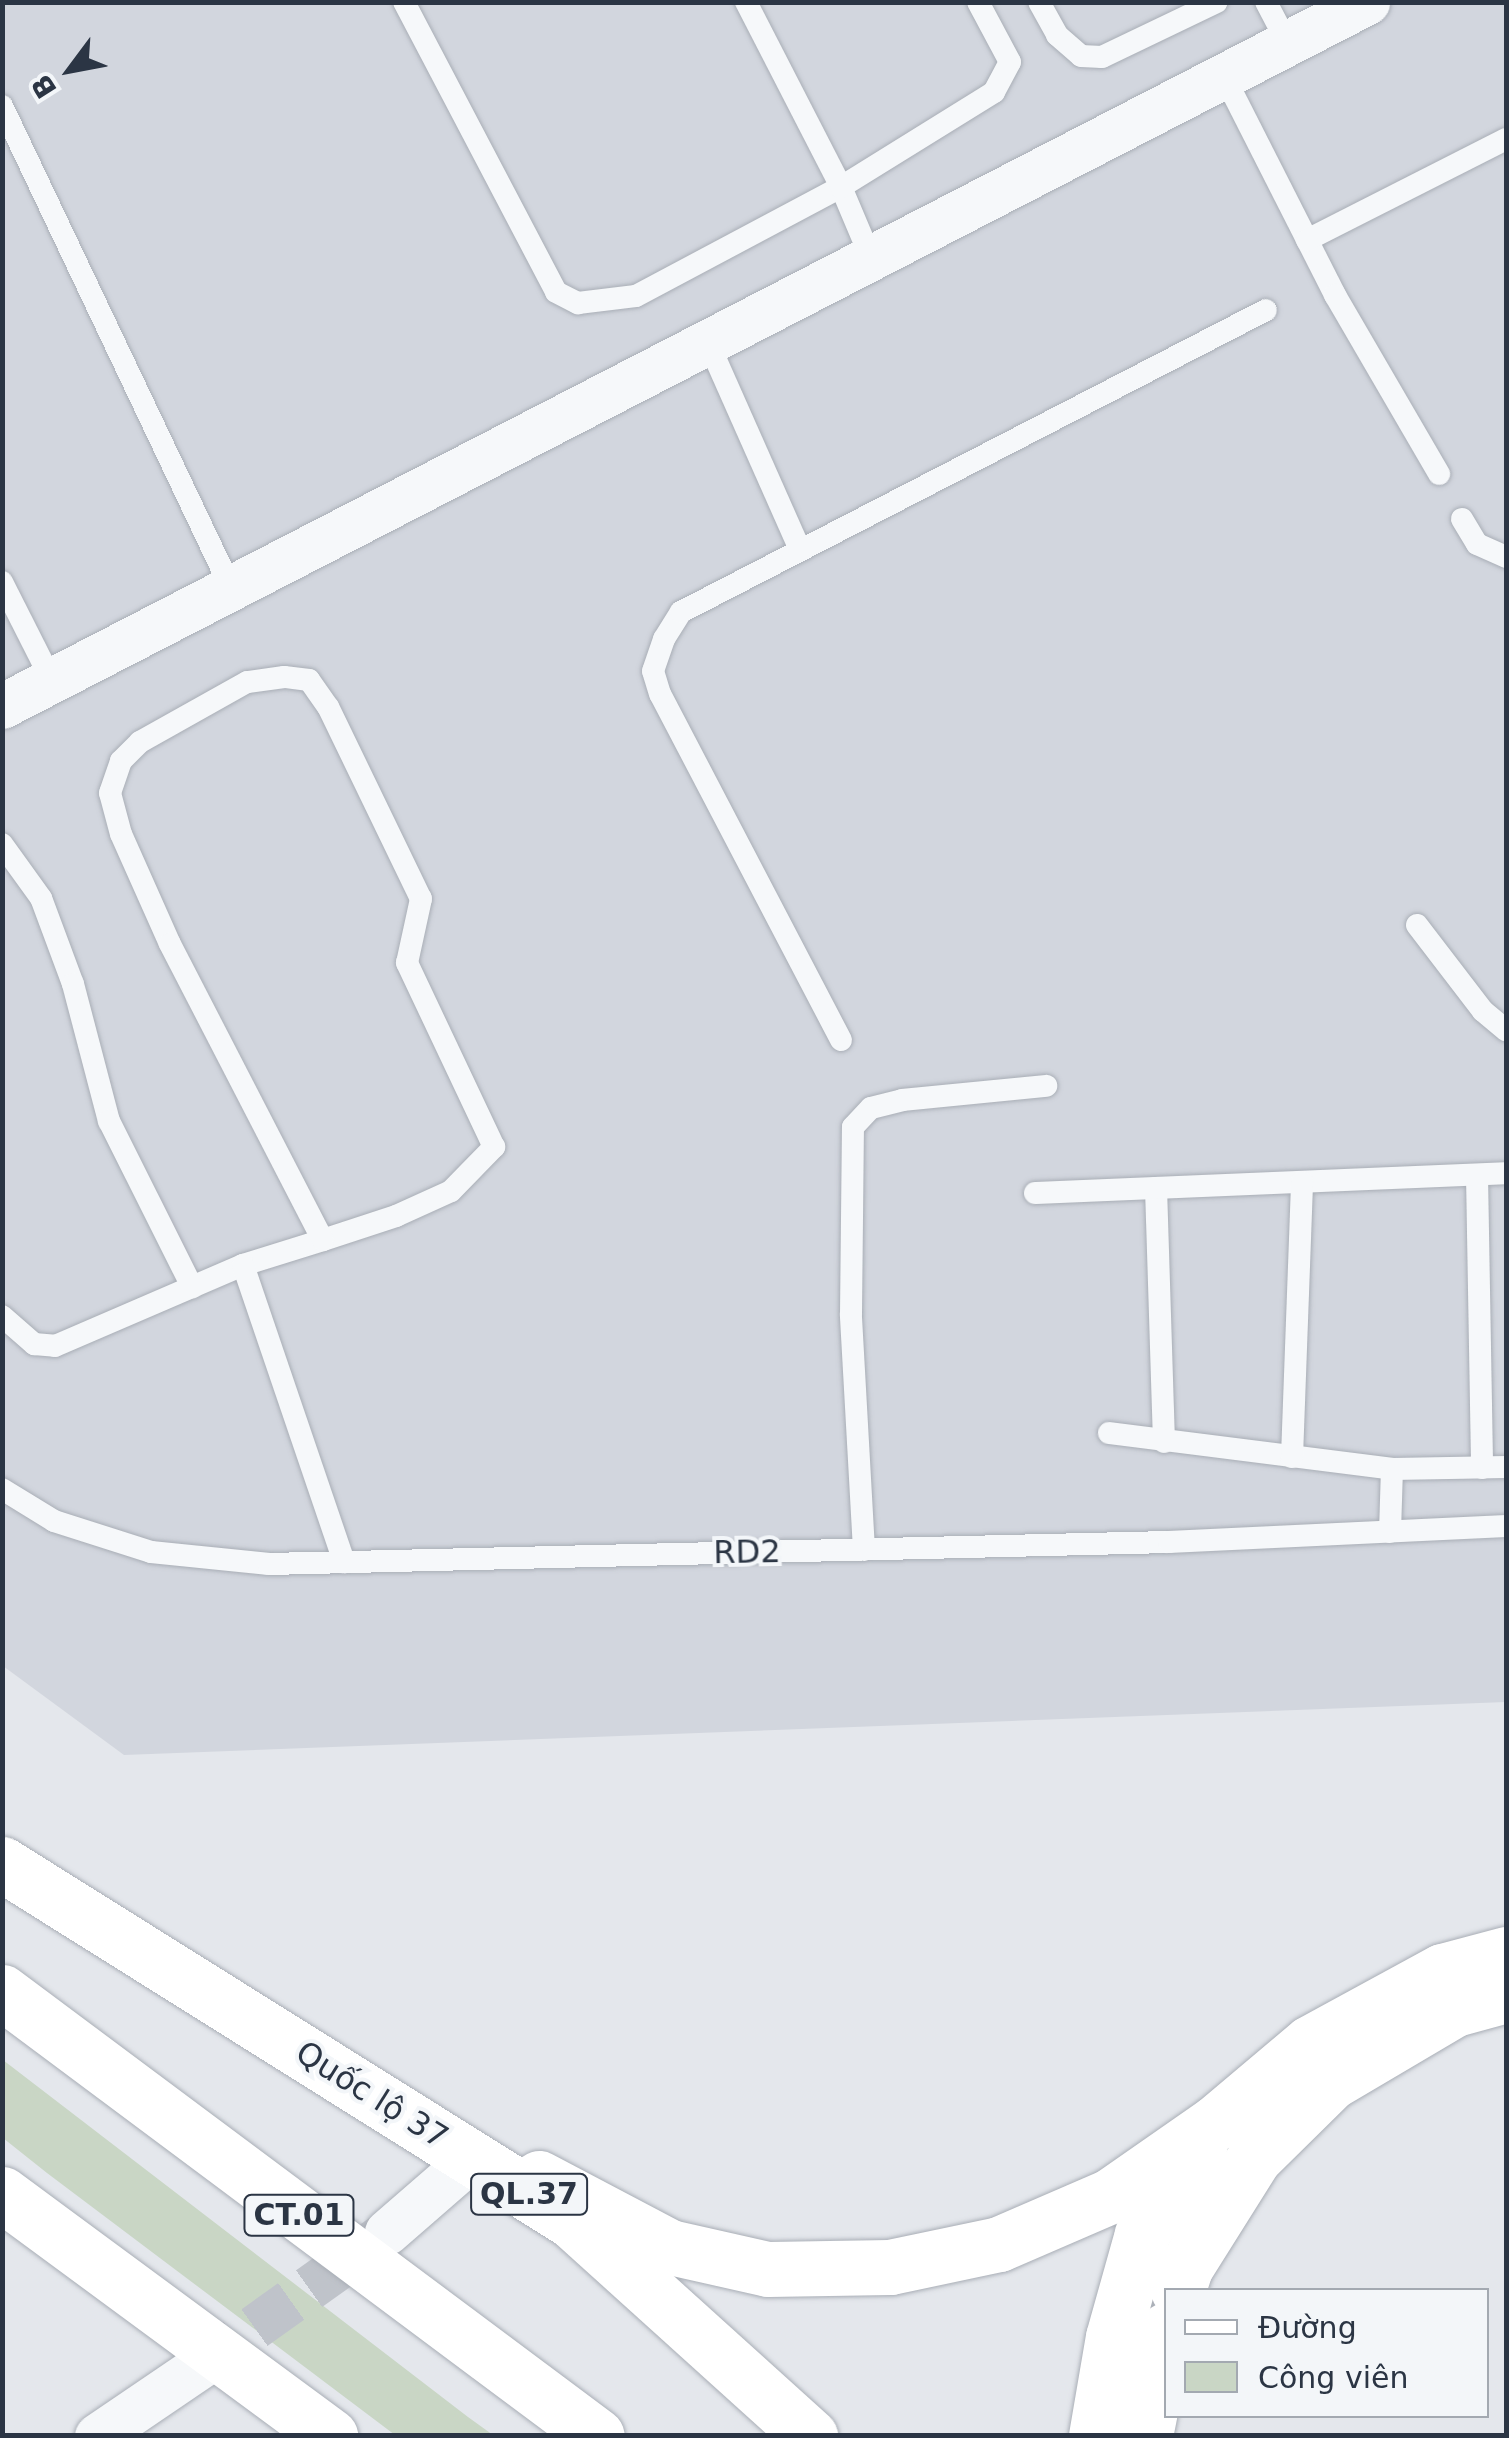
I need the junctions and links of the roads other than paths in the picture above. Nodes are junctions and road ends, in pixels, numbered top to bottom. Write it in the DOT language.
graph roads {
  1 [pos="404,2"];
  2 [pos="746,2"];
  3 [pos="978,2"];
  4 [pos="1039,2"];
  5 [pos="1217,2"];
  6 [pos="1266,2"];
  7 [pos="1367,2"];
  8 [pos="1288,44"];
  9 [pos="1224,76"];
  10 [pos="2,106"];
  11 [pos="1506,139"];
  12 [pos="841,186"];
  13 [pos="1307,240"];
  14 [pos="872,258"];
  15 [pos="1266,310"];
  16 [pos="708,342"];
  17 [pos="1439,474"];
  18 [pos="1462,520"];
  19 [pos="799,547"];
  20 [pos="1506,556"];
  21 [pos="2,582"];
  22 [pos="231,588"];
  23 [pos="52,681"];
  24 [pos="2,706"];
  25 [pos="2,844"];
  26 [pos="1418,925"];
  27 [pos="1506,1030"];
  28 [pos="841,1040"];
  29 [pos="1046,1086"];
  30 [pos="1477,1174"];
  31 [pos="1506,1174"];
  32 [pos="1302,1182"];
  33 [pos="1156,1188"];
  34 [pos="1035,1193"];
  35 [pos="323,1240"];
  36 [pos="243,1265"];
  37 [pos="192,1286"];
  38 [pos="2,1316"];
  39 [pos="1108,1434"];
  40 [pos="1164,1442"];
  41 [pos="1292,1457"];
  42 [pos="1506,1467"];
  43 [pos="1482,1468"];
  44 [pos="1392,1470"];
  45 [pos="2,1490"];
  46 [pos="1506,1526"];
  47 [pos="1390,1532"];
  48 [pos="864,1550"];
  49 [pos="344,1562"];
  50 [pos="2,1864"];
  51 [pos="1506,1954"];
  52 [pos="2,1992"];
  53 [pos="1506,1995"];
  54 [pos="263,2028"];
  55 [pos="1216,2123"];
  56 [pos="472,2158"];
  57 [pos="2,2194"];
  58 [pos="387,2232"];
  59 [pos="1179,2288"];
  60 [pos="1164,2340"];
  61 [pos="200,2366"];
  62 [pos="96,2436"];
  63 [pos="330,2436"];
  64 [pos="597,2436"];
  65 [pos="810,2436"];
  66 [pos="1096,2436"];
  67 [pos="1145,2436"];
  1 -- 12 [label="lane"];
  2 -- 12 [label="lane"];
  3 -- 12 [label="lane"];
  4 -- 5 [label="lane"];
  6 -- 8 [label="lane"];
  7 -- 8 [label="street"];
  8 -- 9 [label="street"];
  9 -- 13 [label="lane"];
  9 -- 14 [label="street"];
  10 -- 22 [label="lane"];
  11 -- 13 [label="lane"];
  12 -- 14 [label="lane"];
  13 -- 17 [label="lane"];
  14 -- 16 [label="street"];
  15 -- 19 [label="lane"];
  16 -- 19 [label="lane"];
  16 -- 22 [label="street"];
  18 -- 20 [label="lane"];
  19 -- 28 [label="lane"];
  21 -- 23 [label="lane"];
  22 -- 23 [label="street"];
  23 -- 24 [label="street"];
  25 -- 37 [label="lane"];
  26 -- 27 [label="lane"];
  29 -- 48 [label="lane"];
  30 -- 31 [label="lane"];
  30 -- 32 [label="lane"];
  30 -- 43 [label="lane"];
  32 -- 33 [label="lane"];
  32 -- 41 [label="lane"];
  33 -- 34 [label="lane"];
  33 -- 40 [label="lane"];
  35 -- 35 [label="lane"];
  35 -- 36 [label="lane"];
  36 -- 37 [label="lane"];
  36 -- 49 [label="lane"];
  37 -- 38 [label="lane"];
  39 -- 40 [label="lane"];
  40 -- 41 [label="lane"];
  41 -- 44 [label="lane"];
  42 -- 43 [label="lane"];
  43 -- 44 [label="lane"];
  44 -- 47 [label="lane"];
  45 -- 49 [label="lane, RD2"];
  46 -- 47 [label="lane, RD2"];
  47 -- 48 [label="lane, RD2"];
  48 -- 49 [label="lane, RD2"];
  50 -- 54 [label="main road, Quốc lộ 37 / QL.37"];
  51 -- 55 [label="main road"];
  52 -- 64 [label="main road, CT.01"];
  53 -- 59 [label="main road"];
  54 -- 55 [label="main road"];
  54 -- 56 [label="main road, Quốc lộ 37 / QL.37"];
  55 -- 66 [label="main road"];
  56 -- 58 [label="street"];
  56 -- 65 [label="main road, Quốc lộ 37 / QL.37"];
  57 -- 63 [label="main road"];
  60 -- 67 [label="main road"];
  61 -- 62 [label="street"];
}
